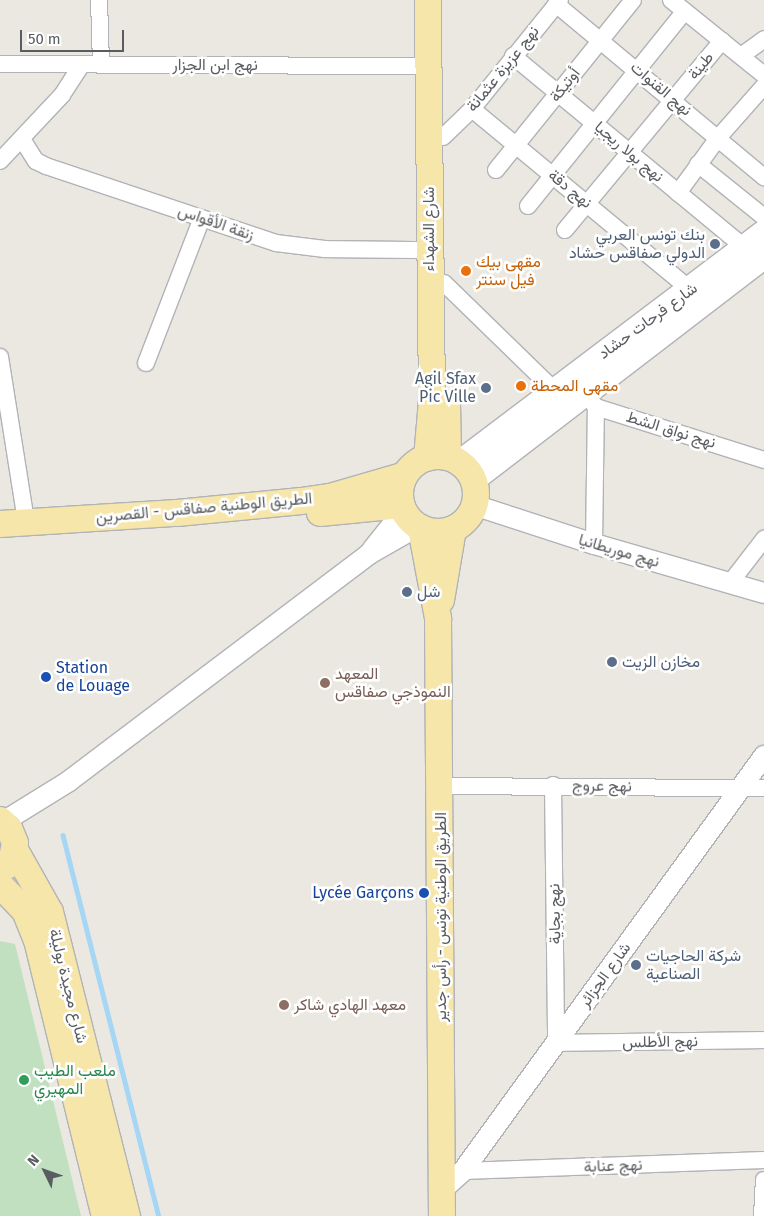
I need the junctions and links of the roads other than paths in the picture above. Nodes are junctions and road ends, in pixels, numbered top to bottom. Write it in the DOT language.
graph roads {
  1 [pos="99,0"];
  2 [pos="428,0"];
  3 [pos="443,0"];
  4 [pos="633,0"];
  5 [pos="671,0"];
  6 [pos="558,2"];
  7 [pos="685,10"];
  8 [pos="601,39"];
  9 [pos="764,39"];
  10 [pos="722,40"];
  11 [pos="513,56"];
  12 [pos="741,56"];
  13 [pos="101,63"];
  14 [pos="0,64"];
  15 [pos="82,64"];
  16 [pos="429,66"];
  17 [pos="637,68"];
  18 [pos="764,75"];
  19 [pos="764,86"];
  20 [pos="558,94"];
  21 [pos="673,100"];
  22 [pos="472,109"];
  23 [pos="594,124"];
  24 [pos="443,137"];
  25 [pos="718,138"];
  26 [pos="22,139"];
  27 [pos="518,146"];
  28 [pos="630,152"];
  29 [pos="0,161"];
  30 [pos="698,164"];
  31 [pos="496,170"];
  32 [pos="553,175"];
  33 [pos="764,177"];
  34 [pos="678,193"];
  35 [pos="587,204"];
  36 [pos="528,206"];
  37 [pos="764,217"];
  38 [pos="202,218"];
  39 [pos="566,230"];
  40 [pos="764,232"];
  41 [pos="429,250"];
  42 [pos="754,252"];
  43 [pos="444,283"];
  44 [pos="691,290"];
  45 [pos="0,357"];
  46 [pos="146,363"];
  47 [pos="554,390"];
  48 [pos="590,400"];
  49 [pos="764,460"];
  50 [pos="452,464"];
  51 [pos="405,475"];
  52 [pos="474,505"];
  53 [pos="411,517"];
  54 [pos="26,522"];
  55 [pos="0,524"];
  56 [pos="453,529"];
  57 [pos="0,539"];
  58 [pos="764,539"];
  59 [pos="594,544"];
  60 [pos="730,583"];
  61 [pos="764,593"];
  62 [pos="438,618"];
  63 [pos="764,756"];
  64 [pos="553,785"];
  65 [pos="440,786"];
  66 [pos="741,788"];
  67 [pos="764,788"];
  68 [pos="6,840"];
  69 [pos="0,885"];
  70 [pos="764,1040"];
  71 [pos="556,1043"];
  72 [pos="764,1160"];
  73 [pos="463,1171"];
  74 [pos="764,1180"];
  75 [pos="442,1190"];
  76 [pos="106,1216"];
  77 [pos="127,1216"];
  78 [pos="442,1216"];
  79 [pos="762,1216"];
  1 -- 13 [label="street"];
  2 -- 16 [label="main road, شارع الشهداء"];
  3 -- 24 [label="main road, شارع الشهداء"];
  4 -- 8 [label="street, أوتيكة"];
  5 -- 7 [label="street"];
  6 -- 8 [label="street, نهج القنوات"];
  6 -- 11 [label="street, نهج عزيزة عثمانة"];
  7 -- 10 [label="street"];
  7 -- 17 [label="street"];
  8 -- 17 [label="street, نهج القنوات"];
  8 -- 20 [label="street, أوتيكة"];
  9 -- 12 [label="street"];
  10 -- 12 [label="street"];
  10 -- 21 [label="street, طينة"];
  11 -- 20 [label="street, نهج بولا ريجيا"];
  11 -- 22 [label="street, نهج عزيزة عثمانة"];
  12 -- 18 [label="street"];
  13 -- 15 [label="street, نهج ابن الجزار"];
  13 -- 16 [label="street, نهج ابن الجزار"];
  14 -- 15 [label="street, نهج ابن الجزار"];
  15 -- 26 [label="street"];
  16 -- 41 [label="main road, شارع الشهداء"];
  17 -- 21 [label="street, نهج القنوات"];
  17 -- 23 [label="street"];
  19 -- 25 [label="street"];
  20 -- 23 [label="street, نهج بولا ريجيا"];
  20 -- 27 [label="street, أوتيكة"];
  21 -- 25 [label="street, نهج القنوات"];
  21 -- 28 [label="street, طينة"];
  22 -- 24 [label="street, نهج عزيزة عثمانة"];
  22 -- 27 [label="street, نهج دقة"];
  23 -- 28 [label="street, نهج بولا ريجيا"];
  23 -- 32 [label="street"];
  24 -- 43 [label="main road, شارع الشهداء"];
  25 -- 30 [label="street"];
  25 -- 33 [label="street, نهج القنوات"];
  26 -- 29 [label="street"];
  26 -- 38 [label="street, زنقة الأقواس"];
  27 -- 31 [label="street, أوتيكة"];
  27 -- 32 [label="street, نهج دقة"];
  28 -- 34 [label="street, نهج بولا ريجيا"];
  28 -- 35 [label="street, طينة"];
  30 -- 34 [label="street"];
  30 -- 37 [label="street"];
  32 -- 35 [label="street, نهج دقة"];
  32 -- 36 [label="street"];
  34 -- 42 [label="street, نهج بولا ريجيا"];
  35 -- 39 [label="street, طينة"];
  35 -- 44 [label="street, نهج دقة"];
  38 -- 41 [label="street, زنقة الأقواس"];
  38 -- 46 [label="street"];
  40 -- 42 [label="main road, شارع فرحات حشاد"];
  41 -- 50 [label="main road, شارع الشهداء"];
  42 -- 44 [label="main road, شارع فرحات حشاد"];
  42 -- 48 [label="main road, شارع فرحات حشاد"];
  43 -- 47 [label="street"];
  43 -- 50 [label="main road, شارع الشهداء"];
  44 -- 47 [label="main road, شارع فرحات حشاد"];
  45 -- 54 [label="street"];
  47 -- 50 [label="main road, شارع فرحات حشاد"];
  48 -- 49 [label="street, نهج نواق الشط"];
  48 -- 50 [label="main road, شارع فرحات حشاد"];
  48 -- 59 [label="street"];
  50 -- 51 [label="main road"];
  50 -- 52 [label="main road"];
  51 -- 53 [label="main road"];
  51 -- 54 [label="main road, الطريق الوطنية صفاقس - القصرين"];
  52 -- 56 [label="main road"];
  52 -- 59 [label="street, نهج موريطانيا"];
  53 -- 56 [label="main road"];
  53 -- 57 [label="main road, الطريق الوطنية صفاقس - القصرين"];
  53 -- 62 [label="main road, الطريق الوطنية تونس - رأس جدير"];
  53 -- 68 [label="street"];
  54 -- 55 [label="main road, الطريق الوطنية صفاقس - القصرين"];
  56 -- 62 [label="main road, الطريق الوطنية تونس - رأس جدير"];
  58 -- 60 [label="street"];
  59 -- 60 [label="street, نهج موريطانيا"];
  60 -- 61 [label="street, نهج موريطانيا"];
  62 -- 65 [label="main road, الطريق الوطنية تونس - رأس جدير"];
  63 -- 66 [label="street, شارع الجزائر"];
  64 -- 65 [label="street, نهج عروج"];
  64 -- 66 [label="street, نهج عروج"];
  64 -- 71 [label="street, نهج بجاية"];
  65 -- 75 [label="main road, الطريق الوطنية تونس - رأس جدير"];
  66 -- 67 [label="street, نهج عروج"];
  66 -- 71 [label="street, شارع الجزائر"];
  68 -- 77 [label="main road, شارع مجيدة بوليلة"];
  69 -- 76 [label="main road, شارع مجيدة بوليلة"];
  70 -- 71 [label="street, نهج الأطلس"];
  71 -- 73 [label="street, شارع الجزائر"];
  72 -- 73 [label="street, نهج عنابة"];
  73 -- 75 [label="street, شارع الجزائر"];
  74 -- 79 [label="street"];
  75 -- 78 [label="main road, الطريق الوطنية تونس - رأس جدير"];
}
